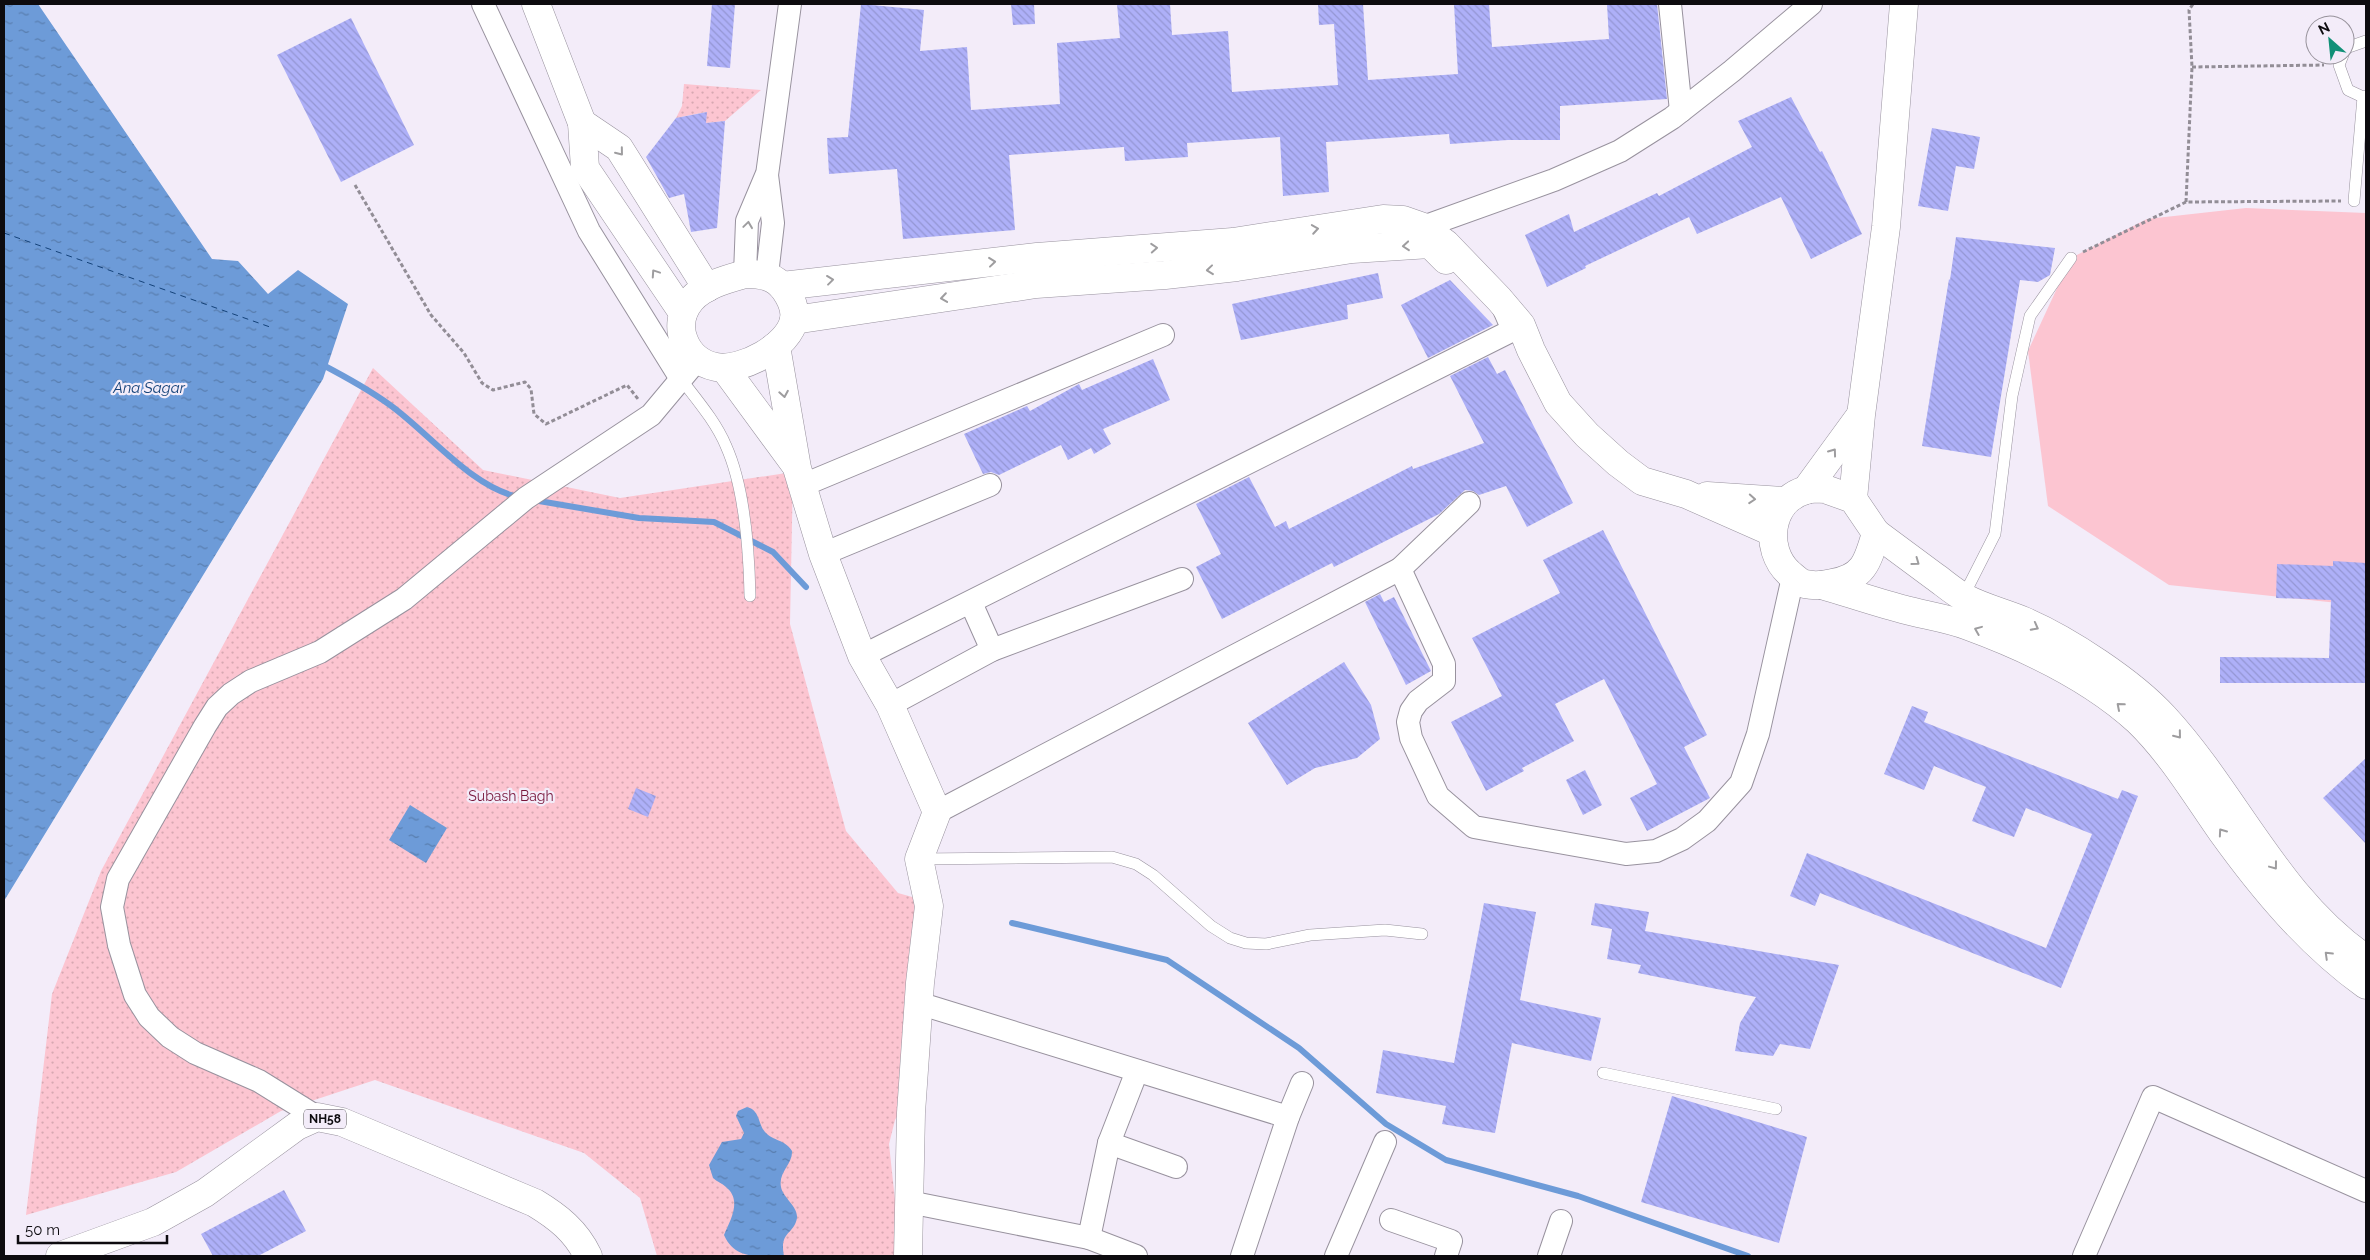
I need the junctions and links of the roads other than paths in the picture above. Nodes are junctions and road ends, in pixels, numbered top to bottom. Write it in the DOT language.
graph roads {
  1 [pos="483,4"];
  2 [pos="536,4"];
  3 [pos="790,4"];
  4 [pos="1670,4"];
  5 [pos="1811,4"];
  6 [pos="1904,4"];
  7 [pos="2342,65"];
  8 [pos="2365,96"];
  9 [pos="1681,111"];
  10 [pos="582,123"];
  11 [pos="2354,201"];
  12 [pos="1423,227"];
  13 [pos="1235,255"];
  14 [pos="1037,257"];
  15 [pos="2071,258"];
  16 [pos="765,278"];
  17 [pos="1036,284"];
  18 [pos="707,288"];
  19 [pos="1499,299"];
  20 [pos="683,313"];
  21 [pos="794,320"];
  22 [pos="1513,330"];
  23 [pos="1162,335"];
  24 [pos="776,346"];
  25 [pos="1531,350"];
  26 [pos="725,369"];
  27 [pos="689,370"];
  28 [pos="1861,415"];
  29 [pos="799,477"];
  30 [pos="990,485"];
  31 [pos="1686,494"];
  32 [pos="1795,496"];
  33 [pos="1853,499"];
  34 [pos="1469,503"];
  35 [pos="1772,532"];
  36 [pos="1876,533"];
  37 [pos="823,554"];
  38 [pos="1400,569"];
  39 [pos="1793,577"];
  40 [pos="1182,580"];
  41 [pos="1822,585"];
  42 [pos="750,596"];
  43 [pos="1963,597"];
  44 [pos="972,603"];
  45 [pos="992,650"];
  46 [pos="862,656"];
  47 [pos="890,706"];
  48 [pos="937,812"];
  49 [pos="919,859"];
  50 [pos="1422,934"];
  51 [pos="2366,959"];
  52 [pos="2366,985"];
  53 [pos="918,1002"];
  54 [pos="1137,1071"];
  55 [pos="1603,1073"];
  56 [pos="1302,1084"];
  57 [pos="1776,1109"];
  58 [pos="317,1117"];
  59 [pos="1288,1117"];
  60 [pos="1385,1142"];
  61 [pos="1109,1143"];
  62 [pos="1176,1167"];
  63 [pos="2366,1190"];
  64 [pos="909,1202"];
  65 [pos="1391,1220"];
  66 [pos="1561,1221"];
  67 [pos="1089,1238"];
  68 [pos="60,1256"];
  69 [pos="588,1256"];
  70 [pos="908,1256"];
  71 [pos="1136,1256"];
  72 [pos="1242,1256"];
  73 [pos="1336,1256"];
  74 [pos="1446,1256"];
  75 [pos="1549,1256"];
  76 [pos="2084,1256"];
  1 -- 27 [label="street"];
  2 -- 10 [label="main road"];
  3 -- 16 [label="street"];
  4 -- 9 [label="street"];
  5 -- 9 [label="street"];
  6 -- 28 [label="main road"];
  7 -- 8 [label="lane"];
  8 -- 11 [label="lane"];
  9 -- 12 [label="street"];
  10 -- 18 [label="main road, one-way"];
  20 -- 10 [label="main road, one-way"];
  13 -- 12 [label="main road, one-way"];
  12 -- 19 [label="main road"];
  14 -- 13 [label="main road, one-way"];
  13 -- 17 [label="main road, one-way"];
  22 -- 13 [label="main road, one-way"];
  16 -- 14 [label="main road, one-way"];
  14 -- 17 [label="main road"];
  15 -- 43 [label="lane"];
  16 -- 18 [label="main road"];
  16 -- 21 [label="main road"];
  17 -- 21 [label="main road, one-way"];
  18 -- 20 [label="main road"];
  19 -- 22 [label="street"];
  19 -- 25 [label="main road"];
  20 -- 27 [label="main road"];
  21 -- 24 [label="main road"];
  22 -- 25 [label="main road"];
  22 -- 44 [label="street"];
  23 -- 29 [label="street"];
  24 -- 26 [label="main road"];
  24 -- 29 [label="main road, one-way"];
  25 -- 31 [label="main road"];
  26 -- 27 [label="main road"];
  26 -- 29 [label="main road"];
  27 -- 42 [label="lane"];
  27 -- 58 [label="street"];
  32 -- 28 [label="main road, one-way"];
  28 -- 33 [label="main road"];
  29 -- 37 [label="main road"];
  30 -- 37 [label="street"];
  31 -- 32 [label="main road, one-way"];
  31 -- 35 [label="main road"];
  32 -- 33 [label="main road"];
  32 -- 35 [label="main road"];
  33 -- 36 [label="main road"];
  34 -- 38 [label="street"];
  35 -- 39 [label="main road"];
  36 -- 41 [label="main road"];
  36 -- 43 [label="main road, one-way"];
  37 -- 46 [label="main road"];
  38 -- 39 [label="street"];
  38 -- 48 [label="street"];
  39 -- 41 [label="main road"];
  40 -- 45 [label="street"];
  52 -- 41 [label="main road, one-way"];
  43 -- 51 [label="main road, one-way"];
  44 -- 45 [label="street"];
  44 -- 46 [label="street"];
  45 -- 47 [label="street"];
  46 -- 47 [label="main road"];
  47 -- 48 [label="main road"];
  48 -- 49 [label="main road"];
  49 -- 50 [label="lane"];
  49 -- 53 [label="main road"];
  53 -- 54 [label="street"];
  53 -- 64 [label="main road"];
  54 -- 59 [label="street"];
  54 -- 61 [label="street"];
  55 -- 57 [label="lane"];
  56 -- 59 [label="street"];
  58 -- 68 [label="main road, NH58"];
  58 -- 69 [label="main road, NH58"];
  59 -- 72 [label="street"];
  60 -- 73 [label="street"];
  61 -- 62 [label="street"];
  61 -- 67 [label="street"];
  63 -- 76 [label="street"];
  64 -- 67 [label="street"];
  64 -- 70 [label="main road"];
  65 -- 74 [label="street"];
  66 -- 75 [label="street"];
  67 -- 71 [label="street"];
}
